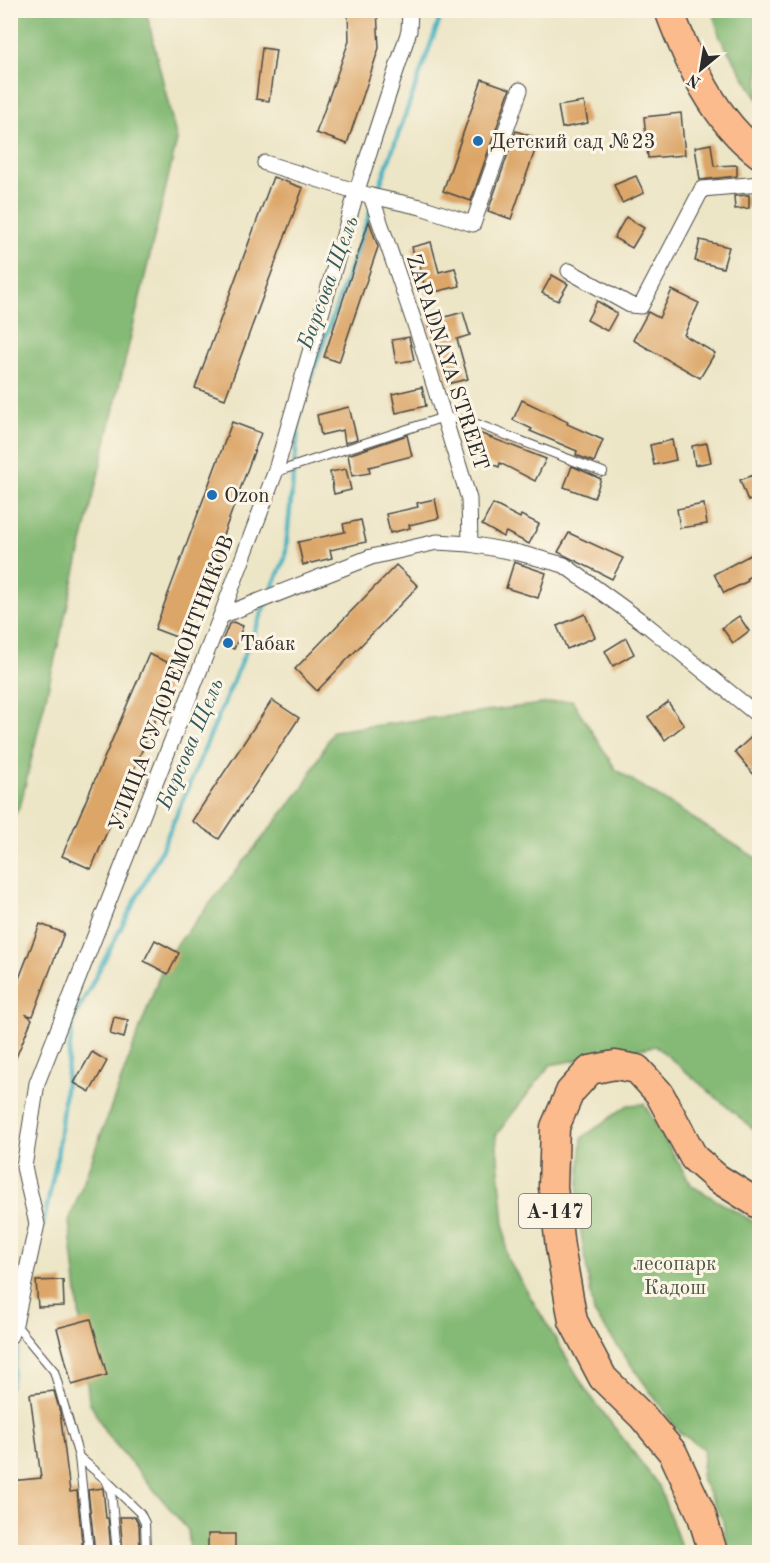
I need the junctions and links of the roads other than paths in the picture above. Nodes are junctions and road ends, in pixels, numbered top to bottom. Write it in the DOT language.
graph roads {
  1 [pos="410,10"];
  2 [pos="669,10"];
  3 [pos="520,90"];
  4 [pos="759,154"];
  5 [pos="265,163"];
  6 [pos="759,184"];
  7 [pos="364,193"];
  8 [pos="569,271"];
  9 [pos="444,417"];
  10 [pos="603,472"];
  11 [pos="275,473"];
  12 [pos="470,544"];
  13 [pos="221,616"];
  14 [pos="759,717"];
  15 [pos="759,1205"];
  16 [pos="13,1330"];
  17 [pos="79,1457"];
  18 [pos="105,1480"];
  19 [pos="89,1552"];
  20 [pos="117,1552"];
  21 [pos="146,1552"];
  22 [pos="713,1552"];
  1 -- 7 [label="street, УЛИЦА СУДОРЕМОНТНИКОВ"];
  2 -- 4 [label="highway"];
  3 -- 7 [label="street"];
  5 -- 7 [label="street"];
  6 -- 8 [label="street"];
  7 -- 9 [label="street, ZAPADNAYA STREET"];
  7 -- 11 [label="street, УЛИЦА СУДОРЕМОНТНИКОВ"];
  9 -- 10 [label="lane"];
  9 -- 11 [label="lane"];
  9 -- 12 [label="street, ZAPADNAYA STREET"];
  11 -- 13 [label="street, УЛИЦА СУДОРЕМОНТНИКОВ"];
  12 -- 13 [label="street"];
  12 -- 14 [label="street"];
  13 -- 16 [label="street, УЛИЦА СУДОРЕМОНТНИКОВ"];
  15 -- 22 [label="highway, А-147"];
  16 -- 17 [label="lane"];
  17 -- 18 [label="lane"];
  17 -- 19 [label="lane"];
  18 -- 20 [label="lane"];
  18 -- 21 [label="lane"];
}
